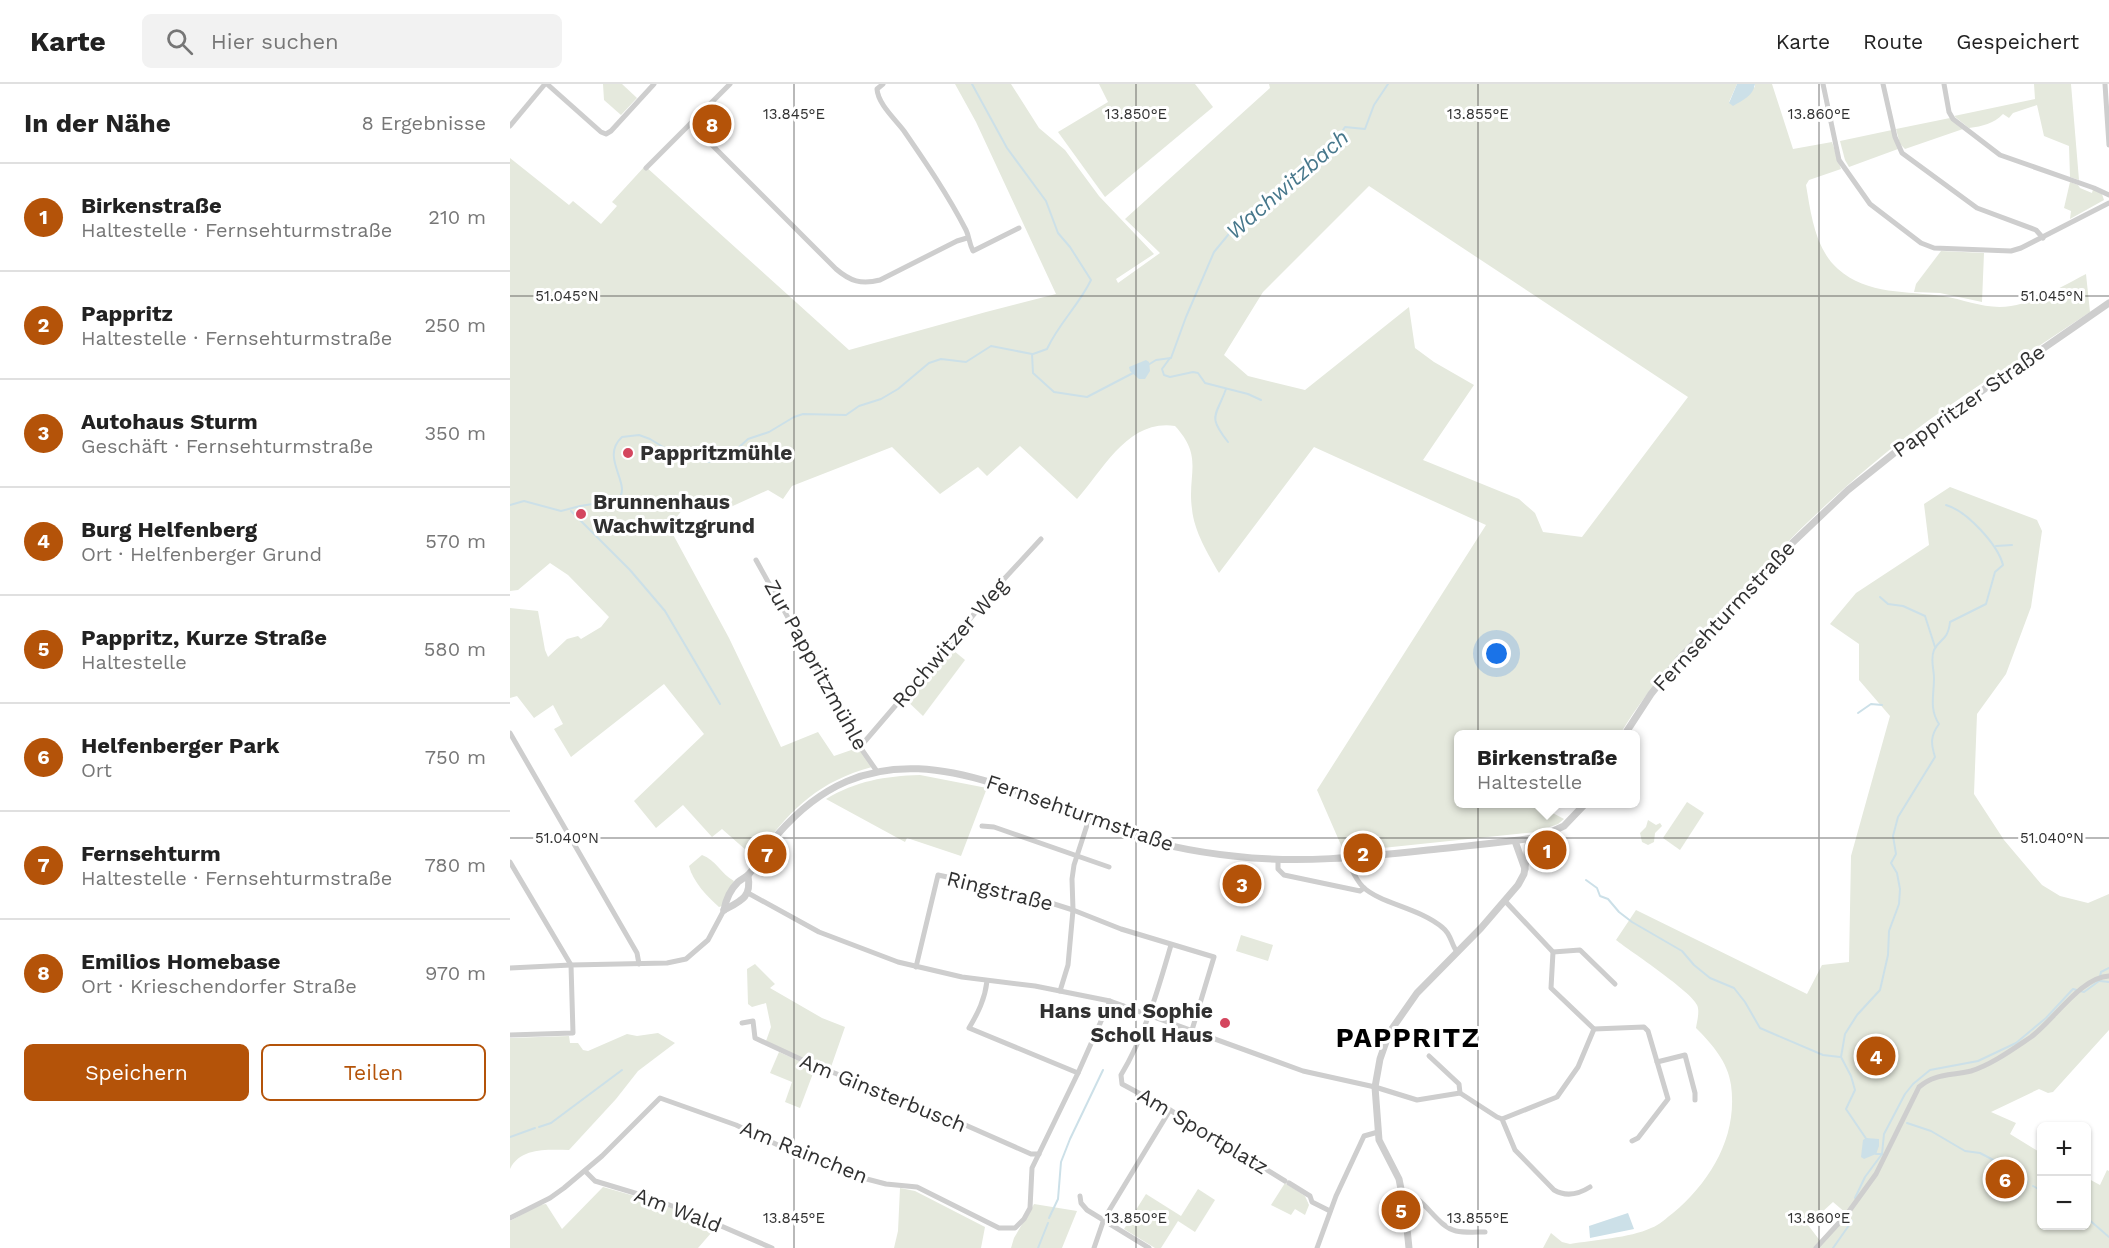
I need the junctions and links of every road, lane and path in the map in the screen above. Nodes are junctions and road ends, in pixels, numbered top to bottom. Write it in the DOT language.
graph roads {
  1 [pos="546,84"];
  2 [pos="654,84"];
  3 [pos="730,84"];
  4 [pos="883,84"];
  5 [pos="1823,84"];
  6 [pos="1883,84"];
  7 [pos="1944,84"];
  8 [pos="2105,84"];
  9 [pos="693,123"];
  10 [pos="510,126"];
  11 [pos="2109,145"];
  12 [pos="646,168"];
  13 [pos="2109,195"];
  14 [pos="2109,202"];
  15 [pos="1019,228"];
  16 [pos="967,238"];
  17 [pos="2043,238"];
  18 [pos="2109,303"];
  19 [pos="1832,504"];
  20 [pos="1041,539"];
  21 [pos="756,560"];
  22 [pos="1628,730"];
  23 [pos="510,732"];
  24 [pos="860,747"];
  25 [pos="876,770"];
  26 [pos="1582,808"];
  27 [pos="1089,819"];
  28 [pos="982,826"];
  29 [pos="1528,839"];
  30 [pos="1515,841"];
  31 [pos="1077,855"];
  32 [pos="1346,858"];
  33 [pos="1278,860"];
  34 [pos="510,862"];
  35 [pos="1109,867"];
  36 [pos="1525,870"];
  37 [pos="748,876"];
  38 [pos="1364,888"];
  39 [pos="748,893"];
  40 [pos="1506,901"];
  41 [pos="724,910"];
  42 [pos="1073,910"];
  43 [pos="1171,945"];
  44 [pos="1457,952"];
  45 [pos="1553,952"];
  46 [pos="639,964"];
  47 [pos="571,965"];
  48 [pos="916,967"];
  49 [pos="510,968"];
  50 [pos="2108,976"];
  51 [pos="987,981"];
  52 [pos="1615,984"];
  53 [pos="1060,991"];
  54 [pos="1110,1001"];
  55 [pos="1125,1006"];
  56 [pos="1105,1012"];
  57 [pos="1149,1016"];
  58 [pos="742,1023"];
  59 [pos="1594,1029"];
  60 [pos="1192,1030"];
  61 [pos="510,1035"];
  62 [pos="1429,1056"];
  63 [pos="1657,1062"];
  64 [pos="1078,1073"];
  65 [pos="1375,1087"];
  66 [pos="1460,1093"];
  67 [pos="1695,1100"];
  68 [pos="1170,1110"];
  69 [pos="1502,1119"];
  70 [pos="1377,1132"];
  71 [pos="1632,1142"];
  72 [pos="1039,1154"];
  73 [pos="585,1171"];
  74 [pos="1590,1187"];
  75 [pos="1402,1193"];
  76 [pos="1080,1196"];
  77 [pos="1330,1211"];
  78 [pos="510,1218"];
  79 [pos="1104,1220"];
  80 [pos="1485,1232"];
  81 [pos="772,1248"];
  82 [pos="1094,1248"];
  83 [pos="1149,1248"];
  84 [pos="1317,1248"];
  85 [pos="1409,1248"];
  86 [pos="1816,1248"];
  1 -- 2 [label="street"];
  1 -- 10 [label="street"];
  3 -- 9 [label="street"];
  4 -- 16 [label="street"];
  5 -- 17 [label="street"];
  6 -- 17 [label="street"];
  7 -- 13 [label="street"];
  8 -- 11 [label="street"];
  9 -- 12 [label="street"];
  9 -- 16 [label="street"];
  14 -- 17 [label="street"];
  15 -- 16 [label="street"];
  18 -- 19 [label="street, Pappritzer Straße"];
  19 -- 22 [label="street, Fernsehturmstraße"];
  20 -- 24 [label="street, Rochwitzer Weg"];
  21 -- 24 [label="street, Zur Pappritzmühle"];
  23 -- 46 [label="street"];
  24 -- 25 [label="street, Zur Pappritzmühle"];
  25 -- 27 [label="street, Fernsehturmstraße"];
  25 -- 37 [label="street, Fernsehturmstraße"];
  26 -- 29 [label="street, Fernsehturmstraße"];
  27 -- 31 [label="street"];
  27 -- 33 [label="street, Fernsehturmstraße"];
  28 -- 31 [label="street"];
  29 -- 30 [label="street, Fernsehturmstraße"];
  29 -- 36 [label="street"];
  30 -- 32 [label="street, Fernsehturmstraße"];
  30 -- 36 [label="street"];
  31 -- 35 [label="street"];
  31 -- 42 [label="street"];
  32 -- 33 [label="street, Fernsehturmstraße"];
  32 -- 38 [label="street"];
  33 -- 38 [label="street"];
  34 -- 47 [label="street"];
  36 -- 40 [label="street"];
  37 -- 39 [label="street"];
  37 -- 41 [label="street, Fernsehturmstraße"];
  38 -- 44 [label="street"];
  39 -- 41 [label="street"];
  39 -- 48 [label="street"];
  40 -- 44 [label="street"];
  40 -- 45 [label="street"];
  41 -- 46 [label="street"];
  42 -- 43 [label="street"];
  42 -- 48 [label="street, Ringstraße"];
  42 -- 53 [label="street, Ringstraße"];
  43 -- 57 [label="street"];
  43 -- 60 [label="street"];
  44 -- 65 [label="street"];
  45 -- 52 [label="street"];
  45 -- 59 [label="street"];
  46 -- 47 [label="street"];
  47 -- 49 [label="street"];
  47 -- 61 [label="street"];
  48 -- 51 [label="street"];
  50 -- 86 [label="street"];
  51 -- 53 [label="street"];
  51 -- 64 [label="street"];
  53 -- 54 [label="street"];
  54 -- 55 [label="street"];
  54 -- 56 [label="street"];
  55 -- 56 [label="street"];
  55 -- 57 [label="street"];
  56 -- 64 [label="street"];
  57 -- 60 [label="street"];
  57 -- 68 [label="street, Am Sportplatz"];
  58 -- 72 [label="street, Am Ginsterbusch"];
  59 -- 63 [label="street"];
  59 -- 69 [label="street"];
  60 -- 65 [label="street"];
  62 -- 66 [label="street"];
  63 -- 67 [label="street"];
  63 -- 71 [label="street"];
  64 -- 72 [label="street"];
  65 -- 66 [label="street"];
  65 -- 70 [label="street"];
  66 -- 69 [label="street"];
  68 -- 77 [label="street, Am Sportplatz"];
  68 -- 79 [label="street"];
  69 -- 74 [label="street"];
  70 -- 75 [label="street"];
  70 -- 77 [label="street"];
  72 -- 73 [label="street, Am Rainchen"];
  73 -- 78 [label="street"];
  73 -- 81 [label="street, Am Wald"];
  75 -- 80 [label="street"];
  75 -- 85 [label="street"];
  76 -- 79 [label="street"];
  77 -- 84 [label="street"];
  79 -- 82 [label="street"];
  79 -- 83 [label="street"];
}
